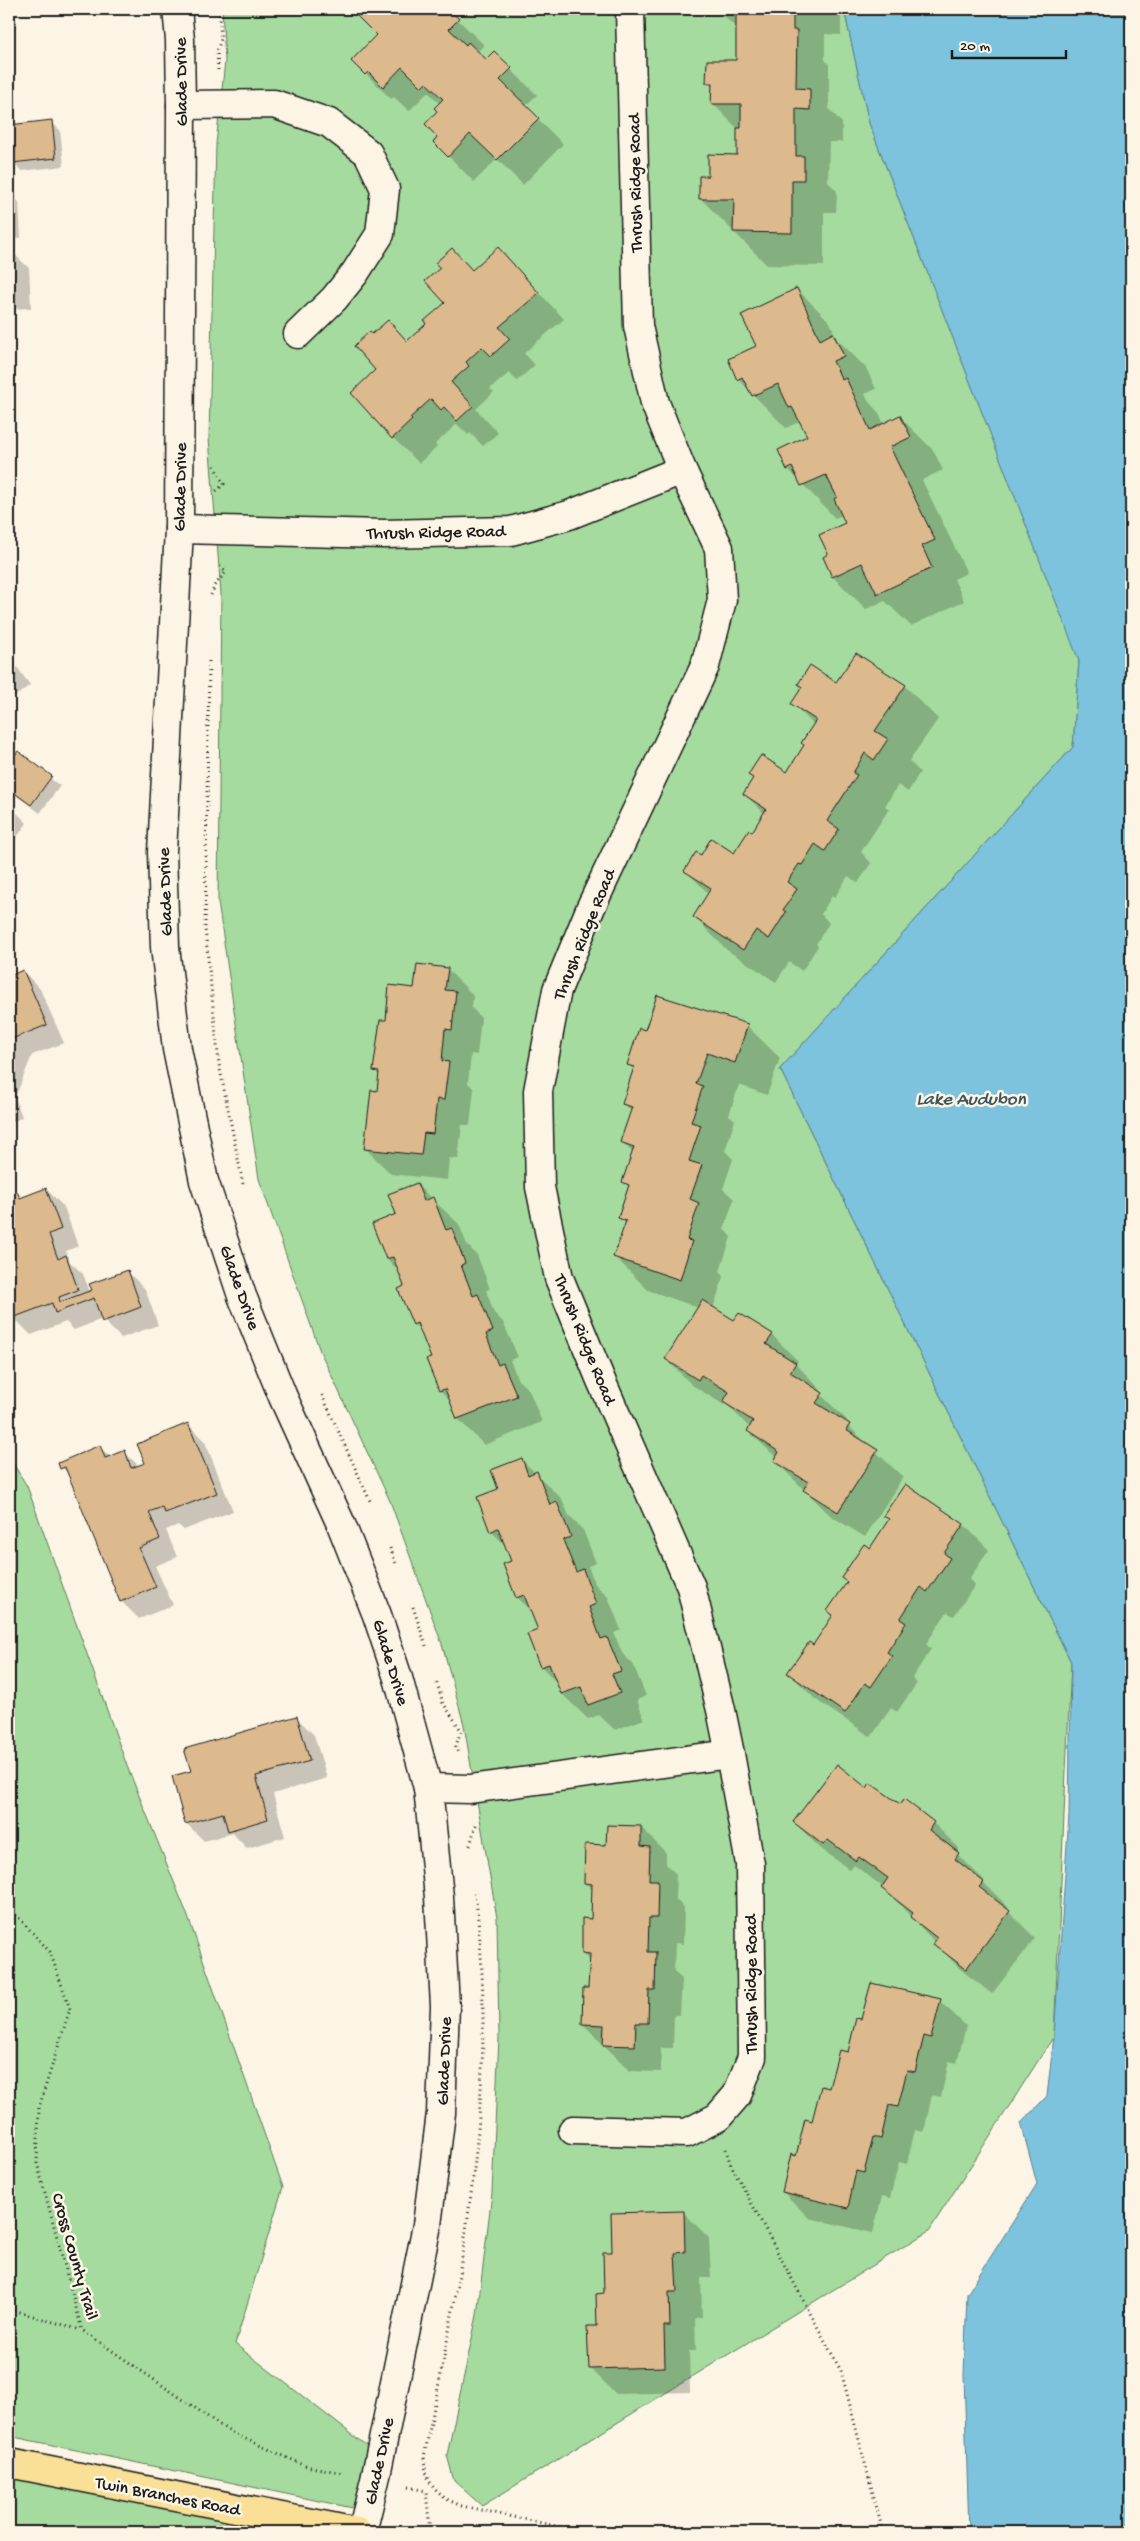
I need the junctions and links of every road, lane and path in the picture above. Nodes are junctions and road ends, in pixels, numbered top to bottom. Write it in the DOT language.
graph roads {
  1 [pos="177,9"];
  2 [pos="219,9"];
  3 [pos="630,9"];
  4 [pos="219,105"];
  5 [pos="181,106"];
  6 [pos="298,334"];
  7 [pos="682,470"];
  8 [pos="179,529"];
  9 [pos="730,1754"];
  10 [pos="428,1788"];
  11 [pos="9,1907"];
  12 [pos="718,2118"];
  13 [pos="573,2130"];
  14 [pos="9,2308"];
  15 [pos="82,2330"];
  16 [pos="9,2463"];
  17 [pos="375,2480"];
  18 [pos="431,2487"];
  19 [pos="426,2491"];
  20 [pos="358,2532"];
  21 [pos="362,2532"];
  22 [pos="430,2532"];
  23 [pos="883,2532"];
  1 -- 5 [label="street, Glade Drive"];
  2 -- 4 [label="path"];
  3 -- 7 [label="street, Thrush Ridge Road"];
  4 -- 5 [label="street"];
  4 -- 6 [label="street"];
  5 -- 8 [label="street, Glade Drive"];
  7 -- 8 [label="street, Thrush Ridge Road"];
  7 -- 9 [label="street, Thrush Ridge Road"];
  8 -- 10 [label="street, Glade Drive"];
  9 -- 10 [label="street"];
  9 -- 12 [label="street, Thrush Ridge Road"];
  10 -- 17 [label="street, Glade Drive"];
  11 -- 15 [label="path, Cross County Trail"];
  12 -- 13 [label="street, Thrush Ridge Road"];
  12 -- 23 [label="path"];
  14 -- 15 [label="path"];
  15 -- 17 [label="path, Cross County Trail"];
  16 -- 20 [label="main road, Twin Branches Road"];
  17 -- 19 [label="path, Cross County Trail"];
  17 -- 21 [label="street, Glade Drive"];
  18 -- 19 [label="path"];
  19 -- 22 [label="path"];
}
